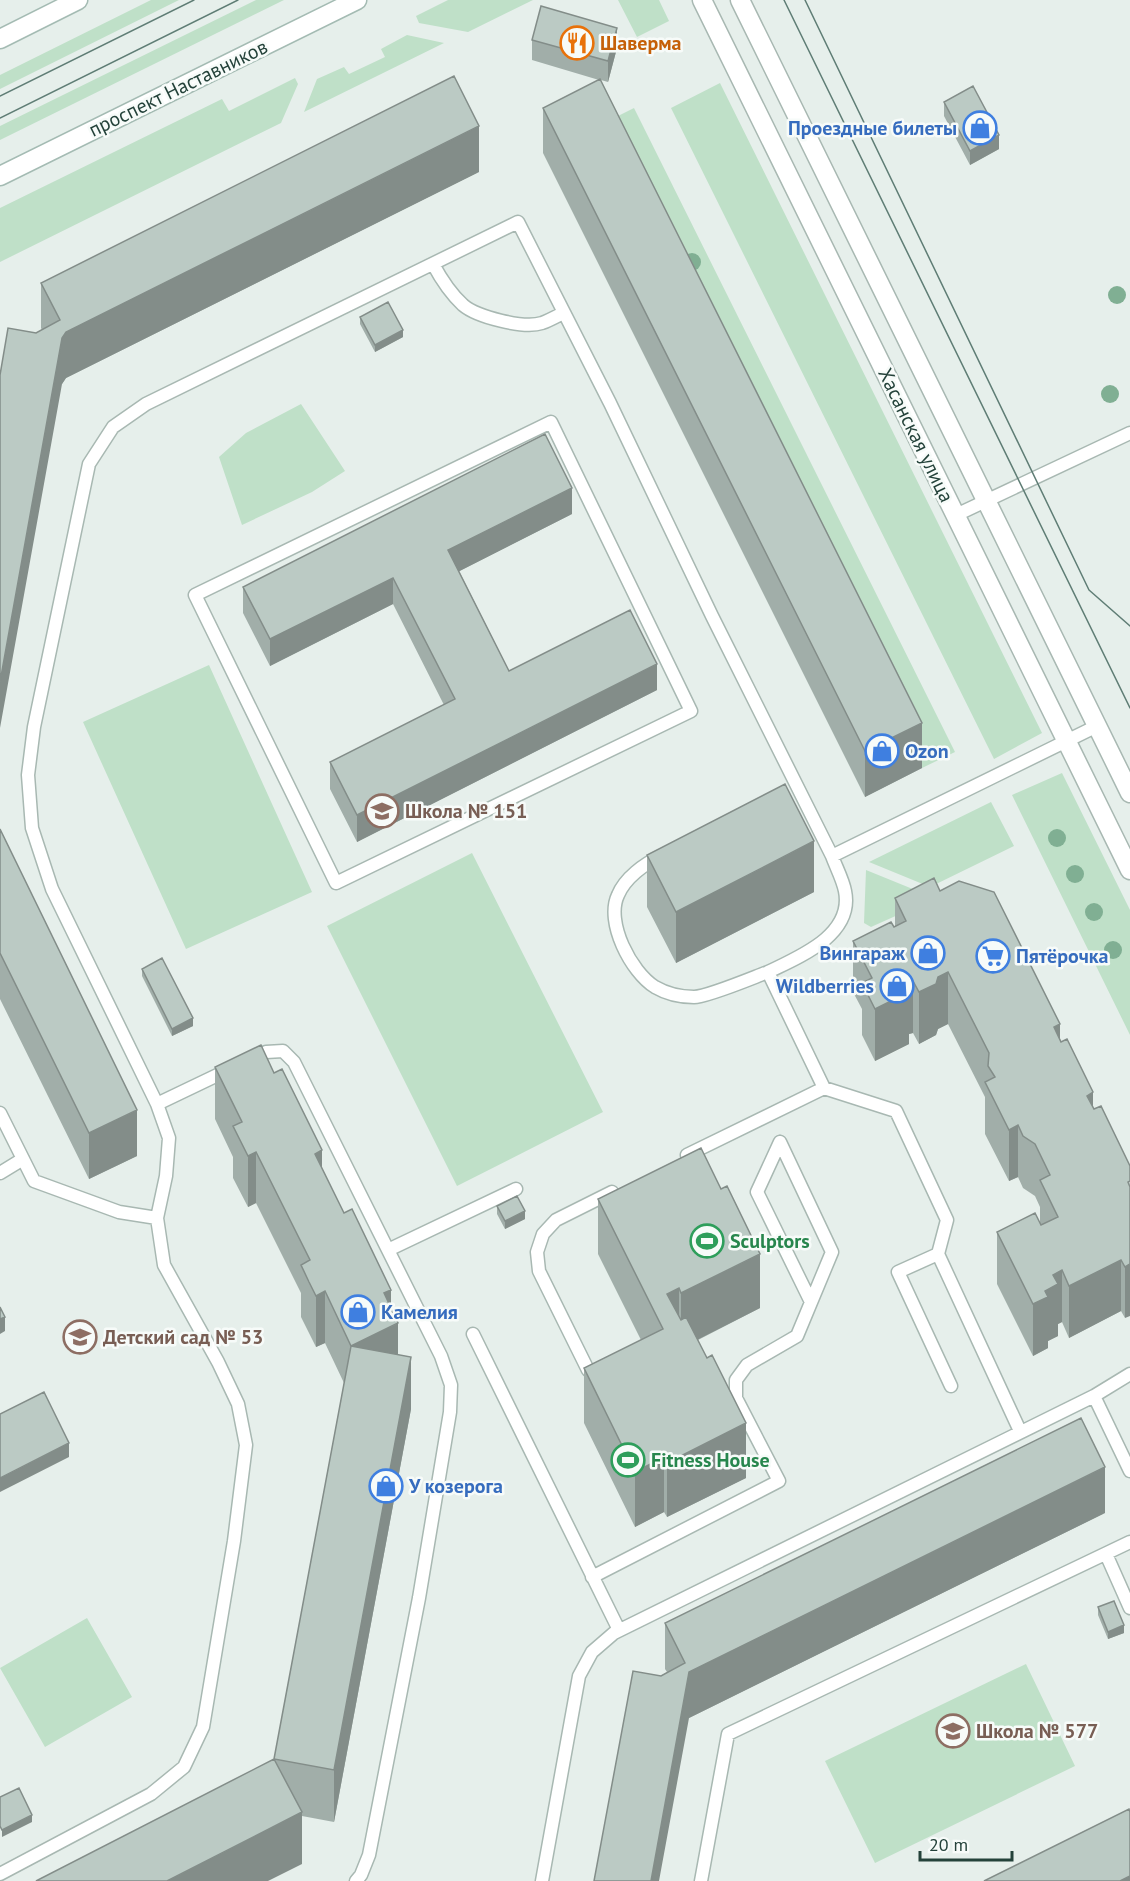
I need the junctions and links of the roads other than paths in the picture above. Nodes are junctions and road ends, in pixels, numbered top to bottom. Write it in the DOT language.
graph roads {
  1 [pos="78,0"];
  2 [pos="357,0"];
  3 [pos="702,0"];
  4 [pos="740,0"];
  5 [pos="0,39"];
  6 [pos="0,176"];
  7 [pos="433,264"];
  8 [pos="563,313"];
  9 [pos="1130,433"];
  10 [pos="987,500"];
  11 [pos="956,515"];
  12 [pos="628,580"];
  13 [pos="1097,726"];
  14 [pos="1066,741"];
  15 [pos="1130,793"];
  16 [pos="668,852"];
  17 [pos="832,856"];
  18 [pos="1130,870"];
  19 [pos="768,972"];
  20 [pos="824,1088"];
  21 [pos="157,1104"];
  22 [pos="0,1113"];
  23 [pos="22,1159"];
  24 [pos="671,1163"];
  25 [pos="0,1173"];
  26 [pos="516,1189"];
  27 [pos="619,1189"];
  28 [pos="157,1218"];
  29 [pos="388,1250"];
  30 [pos="939,1254"];
  31 [pos="811,1302"];
  32 [pos="473,1334"];
  33 [pos="588,1370"];
  34 [pos="1130,1374"];
  35 [pos="951,1386"];
  36 [pos="1094,1396"];
  37 [pos="1020,1431"];
  38 [pos="1130,1471"];
  39 [pos="1130,1542"];
  40 [pos="1106,1554"];
  41 [pos="592,1577"];
  42 [pos="1130,1608"];
  43 [pos="619,1630"];
  44 [pos="0,1874"];
  45 [pos="357,1881"];
  46 [pos="542,1881"];
  47 [pos="701,1881"];
  1 -- 5 [label="street"];
  2 -- 6 [label="street, проспект Наставников"];
  3 -- 11 [label="street, Хасанская улица"];
  4 -- 10 [label="street, Хасанская улица"];
  7 -- 8 [label="lane"];
  7 -- 8 [label="lane"];
  7 -- 21 [label="lane"];
  8 -- 17 [label="lane"];
  9 -- 10 [label="lane"];
  10 -- 11 [label="lane"];
  10 -- 13 [label="street, Хасанская улица"];
  11 -- 14 [label="street, Хасанская улица"];
  12 -- 12 [label="lane"];
  13 -- 14 [label="lane"];
  13 -- 15 [label="street, Хасанская улица"];
  14 -- 17 [label="lane"];
  14 -- 18 [label="street, Хасанская улица"];
  16 -- 19 [label="lane"];
  17 -- 19 [label="lane"];
  19 -- 20 [label="lane"];
  20 -- 24 [label="lane"];
  20 -- 30 [label="lane"];
  21 -- 28 [label="lane"];
  21 -- 29 [label="lane"];
  22 -- 23 [label="lane"];
  23 -- 25 [label="lane"];
  23 -- 28 [label="lane"];
  26 -- 29 [label="lane"];
  27 -- 33 [label="lane"];
  28 -- 44 [label="lane"];
  29 -- 45 [label="lane"];
  30 -- 35 [label="lane"];
  30 -- 37 [label="lane"];
  31 -- 31 [label="lane"];
  31 -- 41 [label="lane"];
  32 -- 41 [label="lane"];
  34 -- 36 [label="lane"];
  36 -- 37 [label="lane"];
  36 -- 38 [label="lane"];
  37 -- 43 [label="lane"];
  39 -- 40 [label="lane"];
  40 -- 42 [label="lane"];
  40 -- 47 [label="lane"];
  41 -- 43 [label="lane"];
  43 -- 46 [label="lane"];
}
